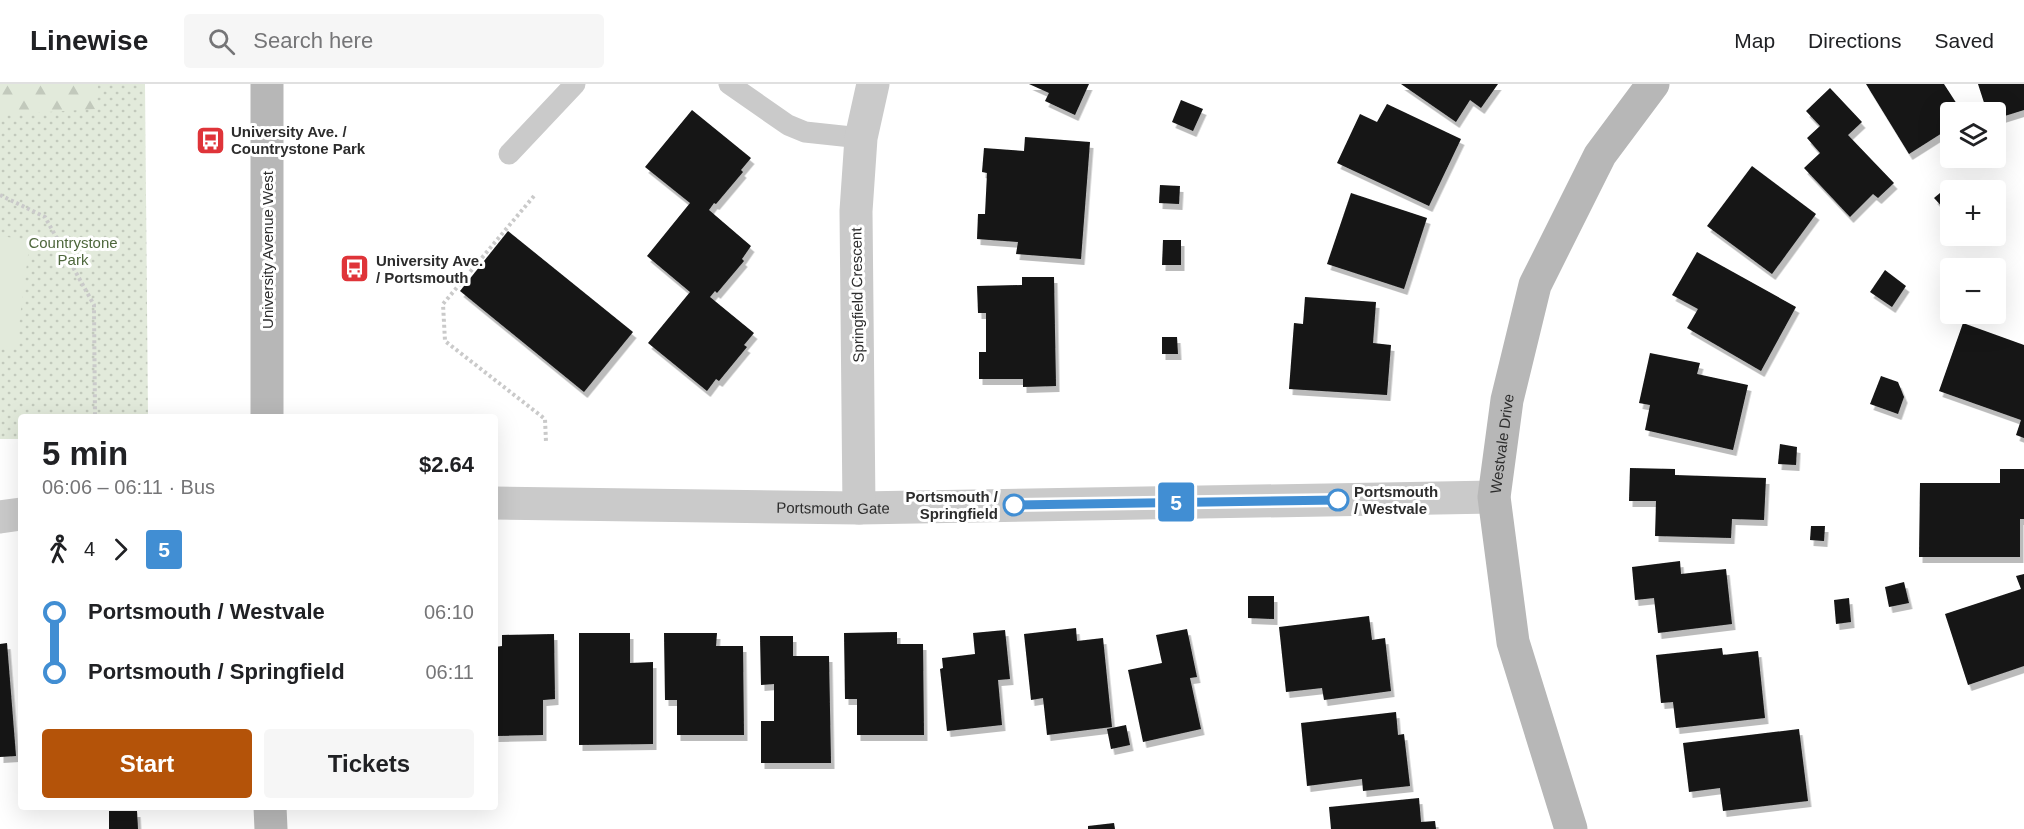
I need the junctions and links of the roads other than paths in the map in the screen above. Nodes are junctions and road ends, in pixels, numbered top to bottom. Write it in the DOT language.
graph roads {
  1 [pos="267,84"];
  2 [pos="575,84"];
  3 [pos="729,84"];
  4 [pos="873,84"];
  5 [pos="1653,84"];
  6 [pos="861,138"];
  7 [pos="508,154"];
  8 [pos="267,414"];
  9 [pos="1494,497"];
  10 [pos="498,503"];
  11 [pos="859,508"];
  12 [pos="18,514"];
  13 [pos="0,517"];
  14 [pos="270,810"];
  15 [pos="271,829"];
  16 [pos="1571,829"];
  1 -- 8 [label="street, University Avenue West"];
  2 -- 7 [label="lane"];
  3 -- 6 [label="lane"];
  4 -- 6 [label="street, Springfield Crescent"];
  5 -- 9 [label="street, Westvale Drive"];
  6 -- 11 [label="street, Springfield Crescent"];
  9 -- 11 [label="street, Portsmouth Gate"];
  9 -- 16 [label="street, Westvale Drive"];
  10 -- 11 [label="street, Portsmouth Gate"];
  12 -- 13 [label="street"];
  14 -- 15 [label="street"];
}
